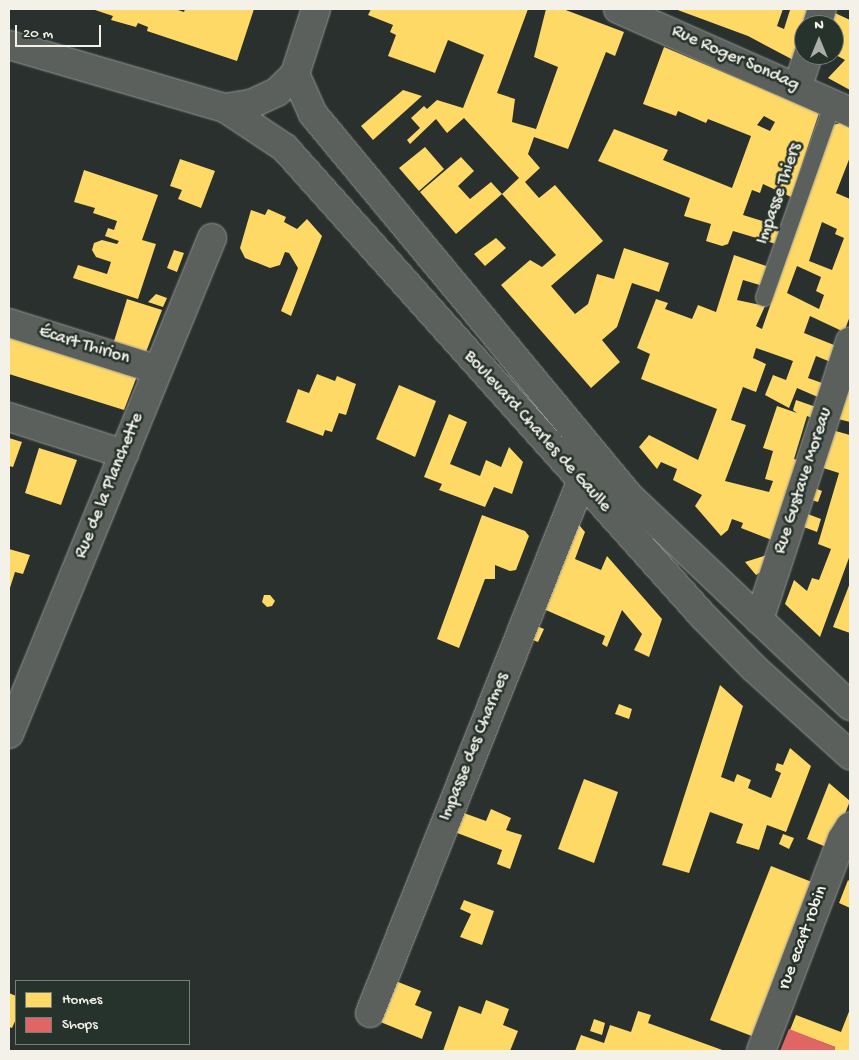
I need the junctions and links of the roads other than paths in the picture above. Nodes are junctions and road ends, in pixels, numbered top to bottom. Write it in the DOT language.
graph roads {
  1 [pos="316,9"];
  2 [pos="623,10"];
  3 [pos="9,45"];
  4 [pos="805,65"];
  5 [pos="295,74"];
  6 [pos="798,86"];
  7 [pos="841,107"];
  8 [pos="225,108"];
  9 [pos="212,238"];
  10 [pos="764,298"];
  11 [pos="9,323"];
  12 [pos="850,342"];
  13 [pos="158,370"];
  14 [pos="9,417"];
  15 [pos="124,454"];
  16 [pos="581,482"];
  17 [pos="759,620"];
  18 [pos="850,706"];
  19 [pos="9,734"];
  20 [pos="850,755"];
  21 [pos="850,826"];
  22 [pos="370,1012"];
  23 [pos="761,1051"];
  1 -- 5 [label="street"];
  2 -- 6 [label="street, Rue Roger Sondag"];
  3 -- 8 [label="street"];
  4 -- 6 [label="street"];
  5 -- 8 [label="street"];
  5 -- 17 [label="street, Boulevard Charles de Gaulle"];
  6 -- 7 [label="street, Rue Roger Sondag"];
  7 -- 10 [label="lane, Impasse Thiers"];
  8 -- 16 [label="street, Boulevard Charles de Gaulle"];
  9 -- 13 [label="street, Rue de la Planchette"];
  11 -- 13 [label="street, Écart Thirion"];
  12 -- 17 [label="street, Rue Gustave Moreau"];
  13 -- 15 [label="street, Rue de la Planchette"];
  14 -- 15 [label="street"];
  15 -- 19 [label="street, Rue de la Planchette"];
  16 -- 20 [label="street, Boulevard Charles de Gaulle"];
  16 -- 22 [label="street, Impasse des Charmes"];
  17 -- 18 [label="street, Boulevard Charles de Gaulle"];
  21 -- 23 [label="street, rue ecart robin"];
}
